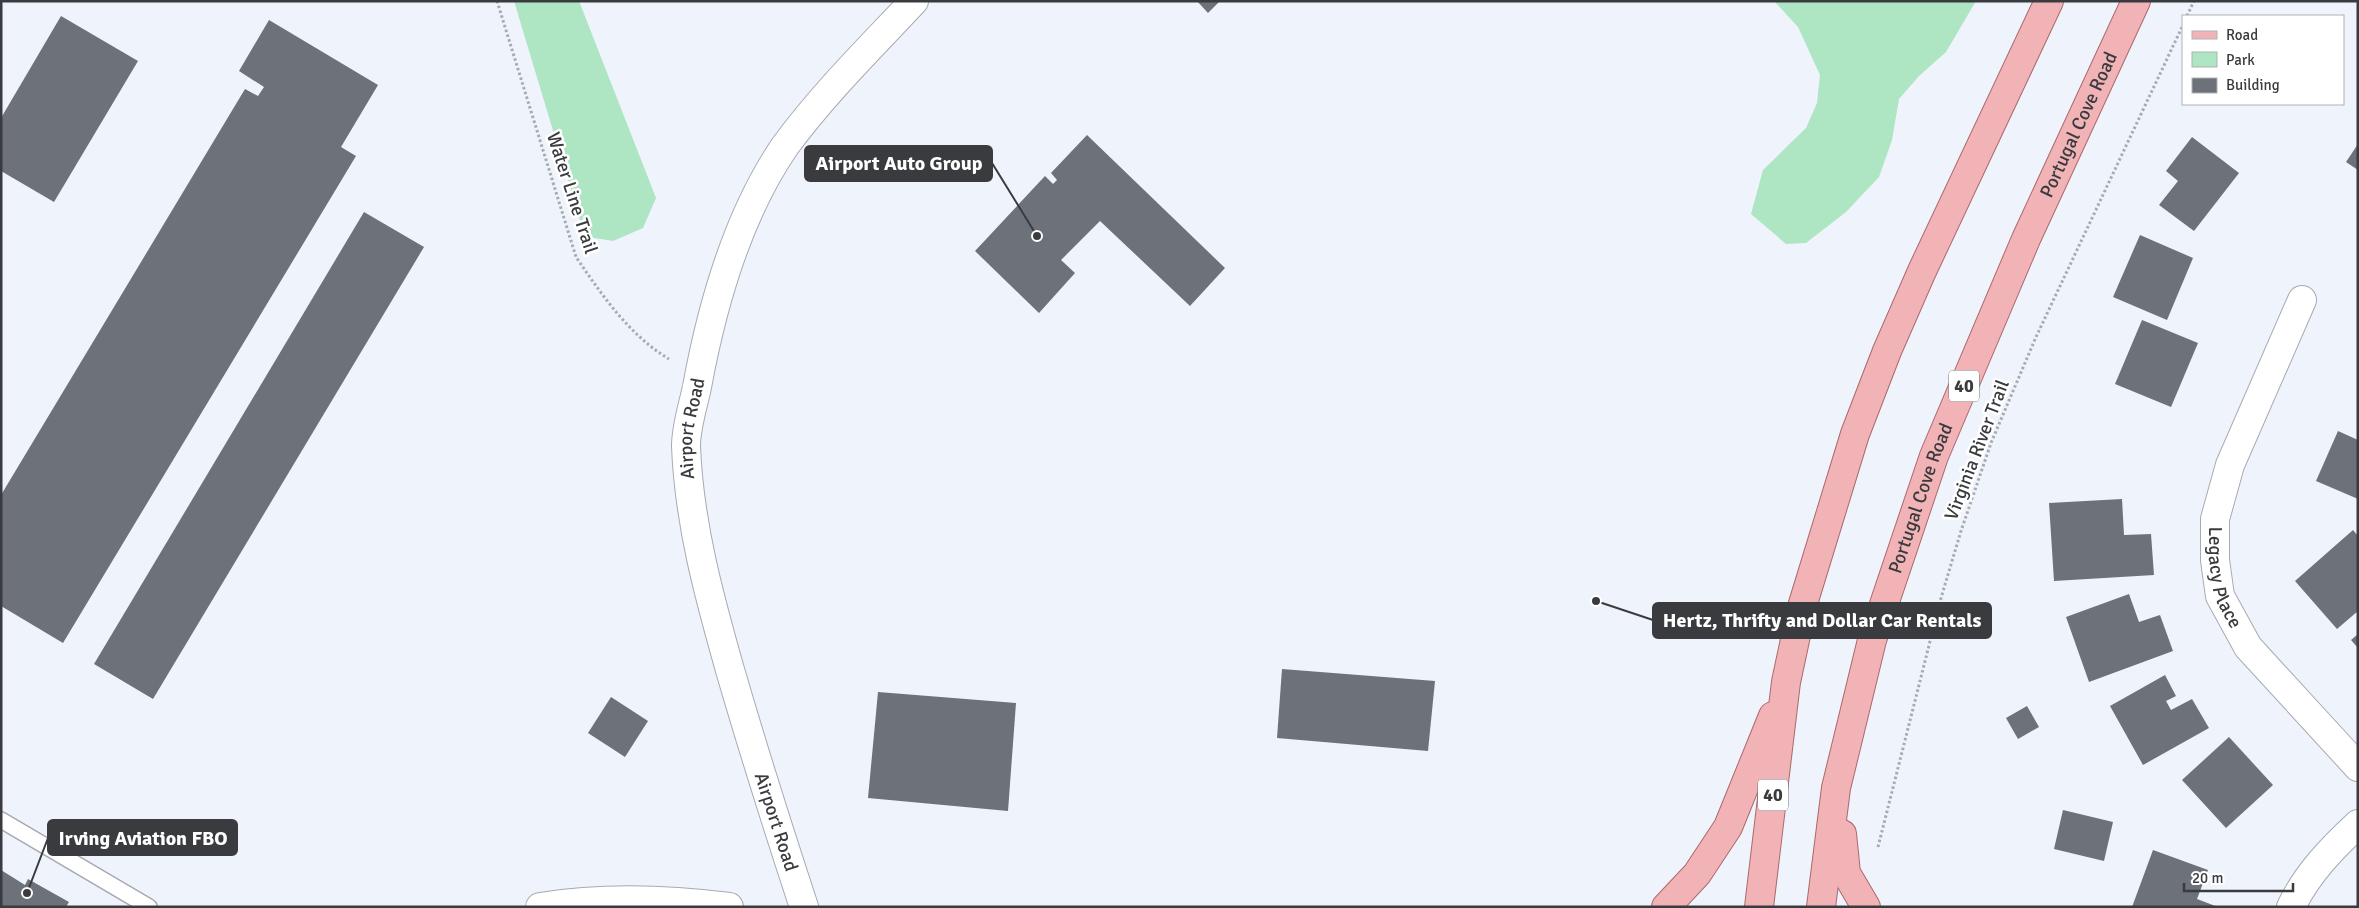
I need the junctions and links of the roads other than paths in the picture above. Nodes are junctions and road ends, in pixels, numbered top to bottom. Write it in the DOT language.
graph roads {
  1 [pos="914,1"];
  2 [pos="2049,1"];
  3 [pos="2136,1"];
  4 [pos="2302,300"];
  5 [pos="1786,682"];
  6 [pos="2358,767"];
  7 [pos="1836,788"];
  8 [pos="1,820"];
  9 [pos="2358,824"];
  10 [pos="149,907"];
  11 [pos="540,907"];
  12 [pos="729,907"];
  13 [pos="804,907"];
  14 [pos="1666,907"];
  15 [pos="1759,907"];
  16 [pos="1822,907"];
  17 [pos="1866,907"];
  18 [pos="2291,907"];
  1 -- 13 [label="street, Airport Road"];
  2 -- 5 [label="main road, 40"];
  3 -- 7 [label="main road, Portugal Cove Road / 40"];
  4 -- 6 [label="street, Legacy Place"];
  5 -- 14 [label="main road"];
  5 -- 15 [label="main road, 40"];
  7 -- 16 [label="main road, Portugal Cove Road / 40"];
  7 -- 17 [label="main road"];
  8 -- 10 [label="lane"];
  9 -- 18 [label="street"];
  11 -- 12 [label="street"];
}
